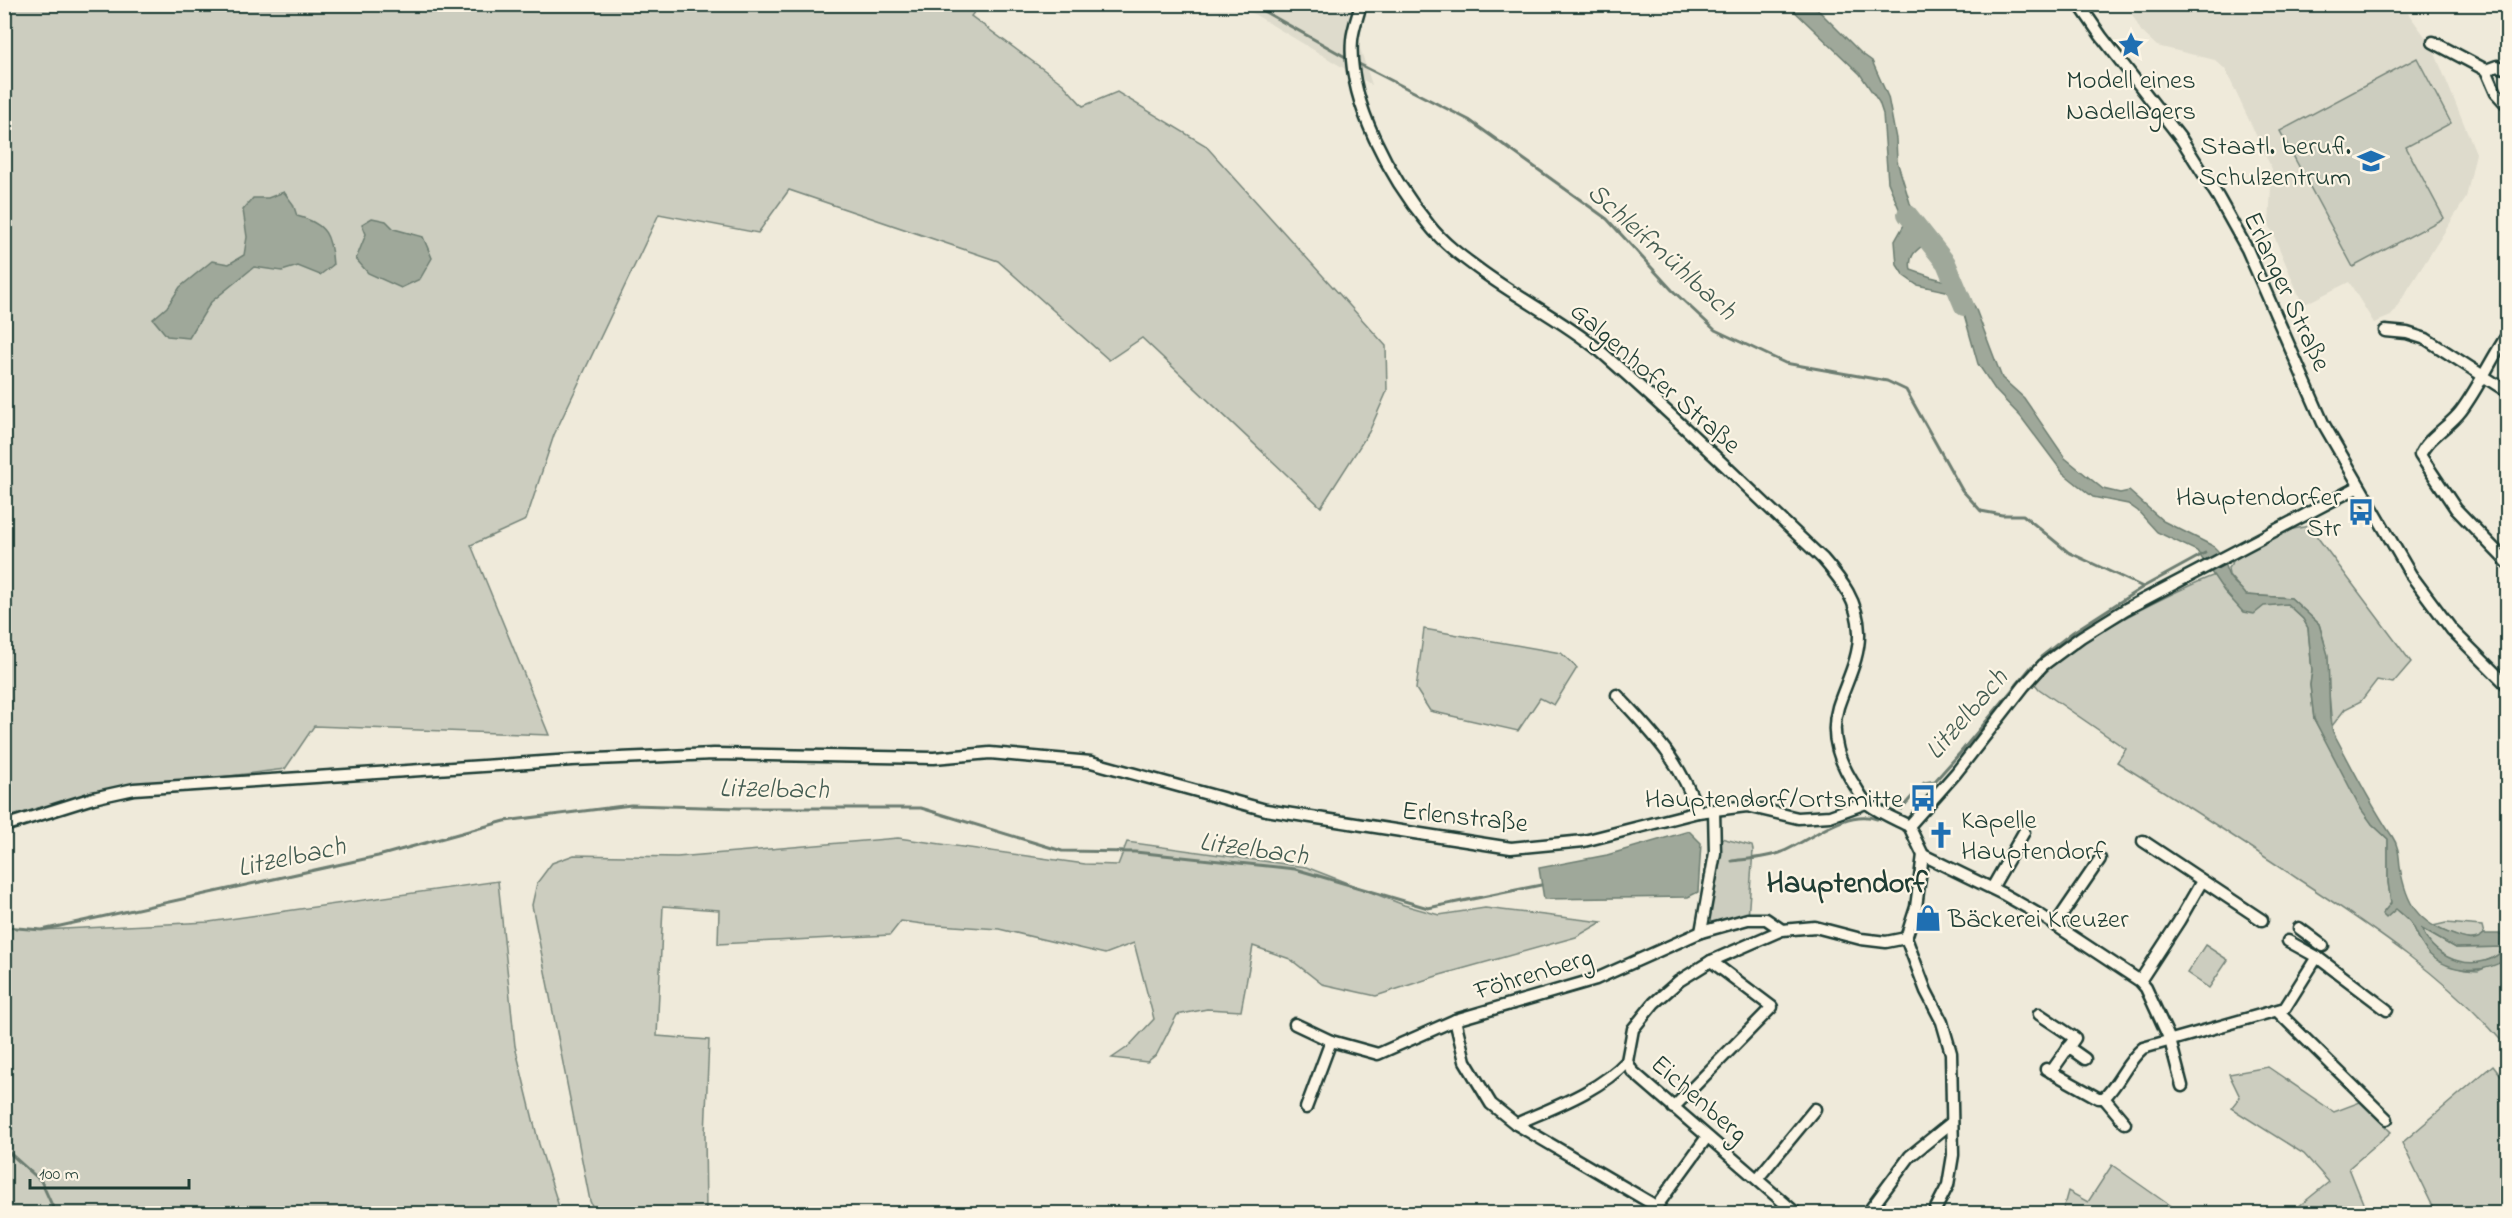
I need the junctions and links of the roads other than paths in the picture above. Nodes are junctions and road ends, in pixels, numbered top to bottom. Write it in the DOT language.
graph roads {
  1 [pos="1361,4"];
  2 [pos="2079,4"];
  3 [pos="2433,42"];
  4 [pos="2508,69"];
  5 [pos="2486,70"];
  6 [pos="2508,106"];
  7 [pos="2385,331"];
  8 [pos="2508,334"];
  9 [pos="2483,377"];
  10 [pos="2508,392"];
  11 [pos="2358,487"];
  12 [pos="2508,563"];
  13 [pos="2508,686"];
  14 [pos="1617,695"];
  15 [pos="1866,803"];
  16 [pos="1714,810"];
  17 [pos="1698,812"];
  18 [pos="4,826"];
  19 [pos="1909,826"];
  20 [pos="2024,832"];
  21 [pos="2143,841"];
  22 [pos="1923,855"];
  23 [pos="2100,860"];
  24 [pos="2202,881"];
  25 [pos="1992,888"];
  26 [pos="2262,920"];
  27 [pos="2055,925"];
  28 [pos="2299,928"];
  29 [pos="1782,930"];
  30 [pos="1701,932"];
  31 [pos="1906,938"];
  32 [pos="2288,941"];
  33 [pos="2323,946"];
  34 [pos="2316,957"];
  35 [pos="1711,961"];
  36 [pos="2140,981"];
  37 [pos="2387,1010"];
  38 [pos="2278,1012"];
  39 [pos="2039,1014"];
  40 [pos="1455,1020"];
  41 [pos="1295,1024"];
  42 [pos="2169,1040"];
  43 [pos="1331,1041"];
  44 [pos="2068,1047"];
  45 [pos="2085,1059"];
  46 [pos="1627,1061"];
  47 [pos="2182,1086"];
  48 [pos="2104,1098"];
  49 [pos="1306,1108"];
  50 [pos="1673,1108"];
  51 [pos="1815,1109"];
  52 [pos="2387,1119"];
  53 [pos="2125,1122"];
  54 [pos="1516,1124"];
  55 [pos="1951,1124"];
  56 [pos="1707,1137"];
  57 [pos="1758,1178"];
  58 [pos="1655,1211"];
  59 [pos="1797,1214"];
  60 [pos="1867,1214"];
  61 [pos="1933,1214"];
  1 -- 15 [label="street, Galgenhofer Straße"];
  2 -- 11 [label="street, Erlanger Straße"];
  3 -- 5 [label="street"];
  4 -- 5 [label="street"];
  5 -- 6 [label="street"];
  7 -- 9 [label="street"];
  8 -- 9 [label="street"];
  9 -- 10 [label="street"];
  9 -- 12 [label="street"];
  11 -- 13 [label="street, Erlanger Straße"];
  11 -- 19 [label="street"];
  14 -- 17 [label="street"];
  15 -- 16 [label="street, Erlenstraße"];
  15 -- 19 [label="street"];
  16 -- 17 [label="street, Erlenstraße"];
  16 -- 30 [label="street"];
  17 -- 18 [label="street, Erlenstraße"];
  19 -- 22 [label="street"];
  20 -- 25 [label="street"];
  21 -- 24 [label="street"];
  22 -- 25 [label="street"];
  22 -- 31 [label="street"];
  23 -- 27 [label="street"];
  24 -- 26 [label="street"];
  24 -- 36 [label="street"];
  25 -- 27 [label="street"];
  27 -- 36 [label="street"];
  28 -- 33 [label="street"];
  29 -- 30 [label="street, Föhrenberg"];
  29 -- 31 [label="street, Eichenberg"];
  29 -- 35 [label="street, Eichenberg"];
  30 -- 40 [label="street, Föhrenberg"];
  31 -- 55 [label="street"];
  32 -- 34 [label="street"];
  34 -- 37 [label="street"];
  34 -- 38 [label="street"];
  35 -- 46 [label="street, Eichenberg"];
  35 -- 50 [label="street"];
  36 -- 42 [label="street"];
  38 -- 42 [label="street"];
  38 -- 52 [label="street"];
  39 -- 44 [label="street"];
  40 -- 43 [label="street, Föhrenberg"];
  40 -- 54 [label="street"];
  41 -- 43 [label="street, Föhrenberg"];
  42 -- 47 [label="street"];
  42 -- 48 [label="street"];
  43 -- 49 [label="street"];
  44 -- 45 [label="street"];
  44 -- 48 [label="street"];
  46 -- 50 [label="street, Eichenberg"];
  46 -- 54 [label="street"];
  48 -- 53 [label="street"];
  50 -- 56 [label="street, Eichenberg"];
  51 -- 57 [label="street, Eichenberg"];
  54 -- 58 [label="street"];
  55 -- 60 [label="street"];
  55 -- 61 [label="street"];
  56 -- 57 [label="street, Eichenberg"];
  56 -- 58 [label="street"];
  57 -- 59 [label="street, Eichenberg"];
}
